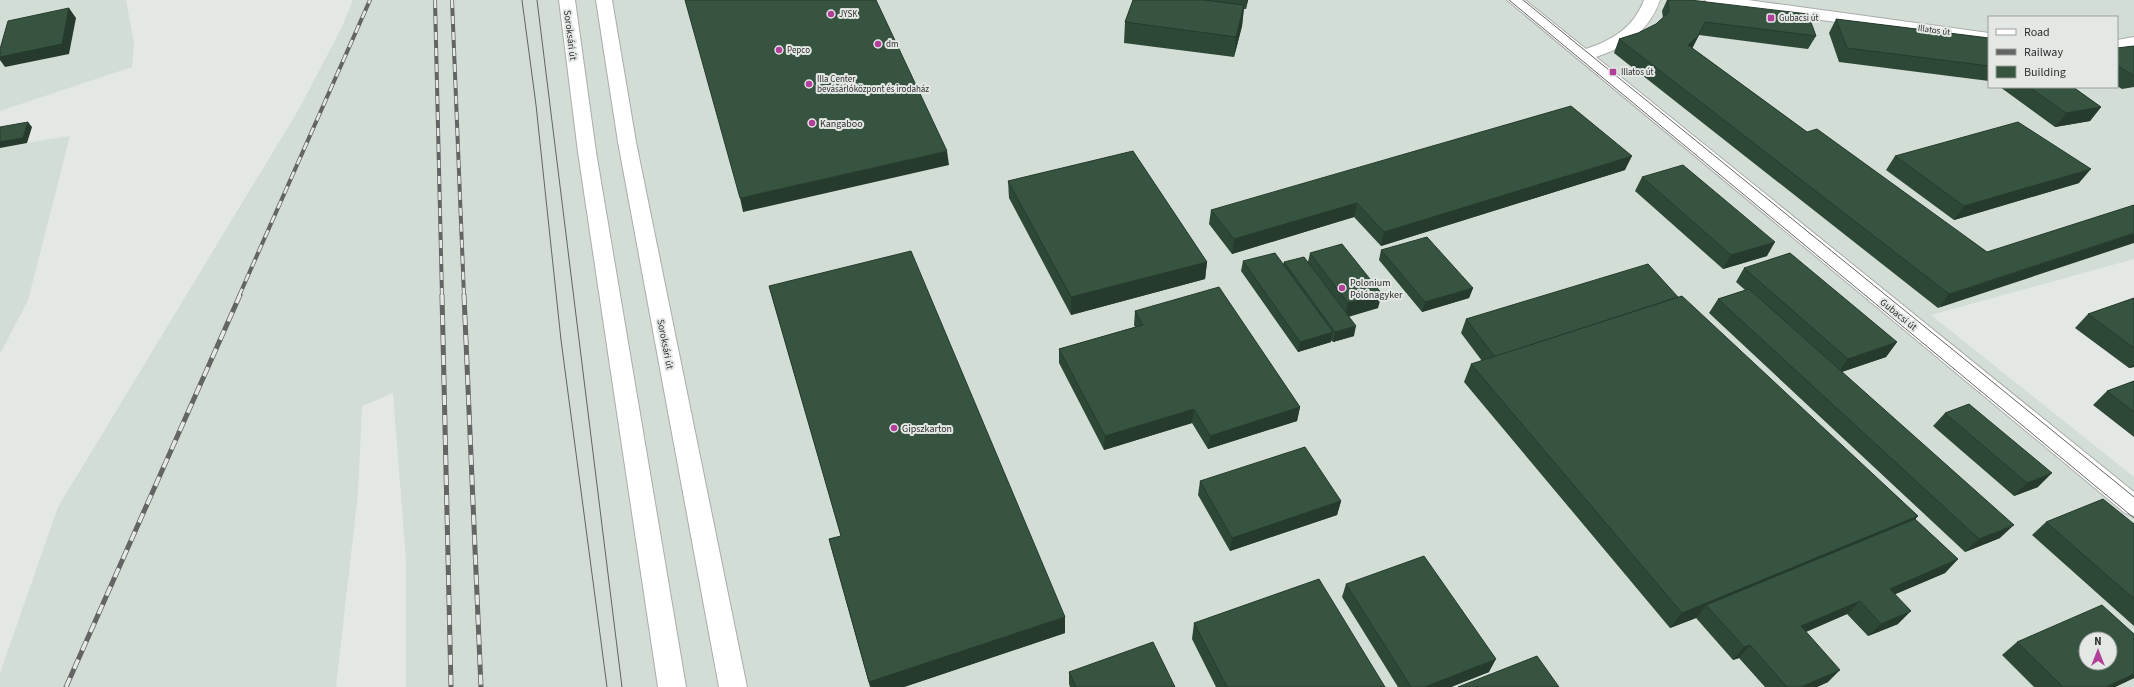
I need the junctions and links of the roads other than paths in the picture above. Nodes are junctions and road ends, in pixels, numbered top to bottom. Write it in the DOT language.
graph roads {
  1 [pos="567,0"];
  2 [pos="604,0"];
  3 [pos="1515,0"];
  4 [pos="1652,0"];
  5 [pos="1712,0"];
  6 [pos="1988,38"];
  7 [pos="2134,42"];
  8 [pos="2118,45"];
  9 [pos="1583,56"];
  10 [pos="2134,506"];
  11 [pos="672,687"];
  12 [pos="733,687"];
  1 -- 11 [label="main road, Soroksári út"];
  2 -- 12 [label="main road, Soroksári út"];
  3 -- 9 [label="main road, Gubacsi út"];
  4 -- 9 [label="main road"];
  5 -- 6 [label="main road, Illatos út"];
  7 -- 8 [label="main road"];
  9 -- 10 [label="main road, Gubacsi út"];
}
